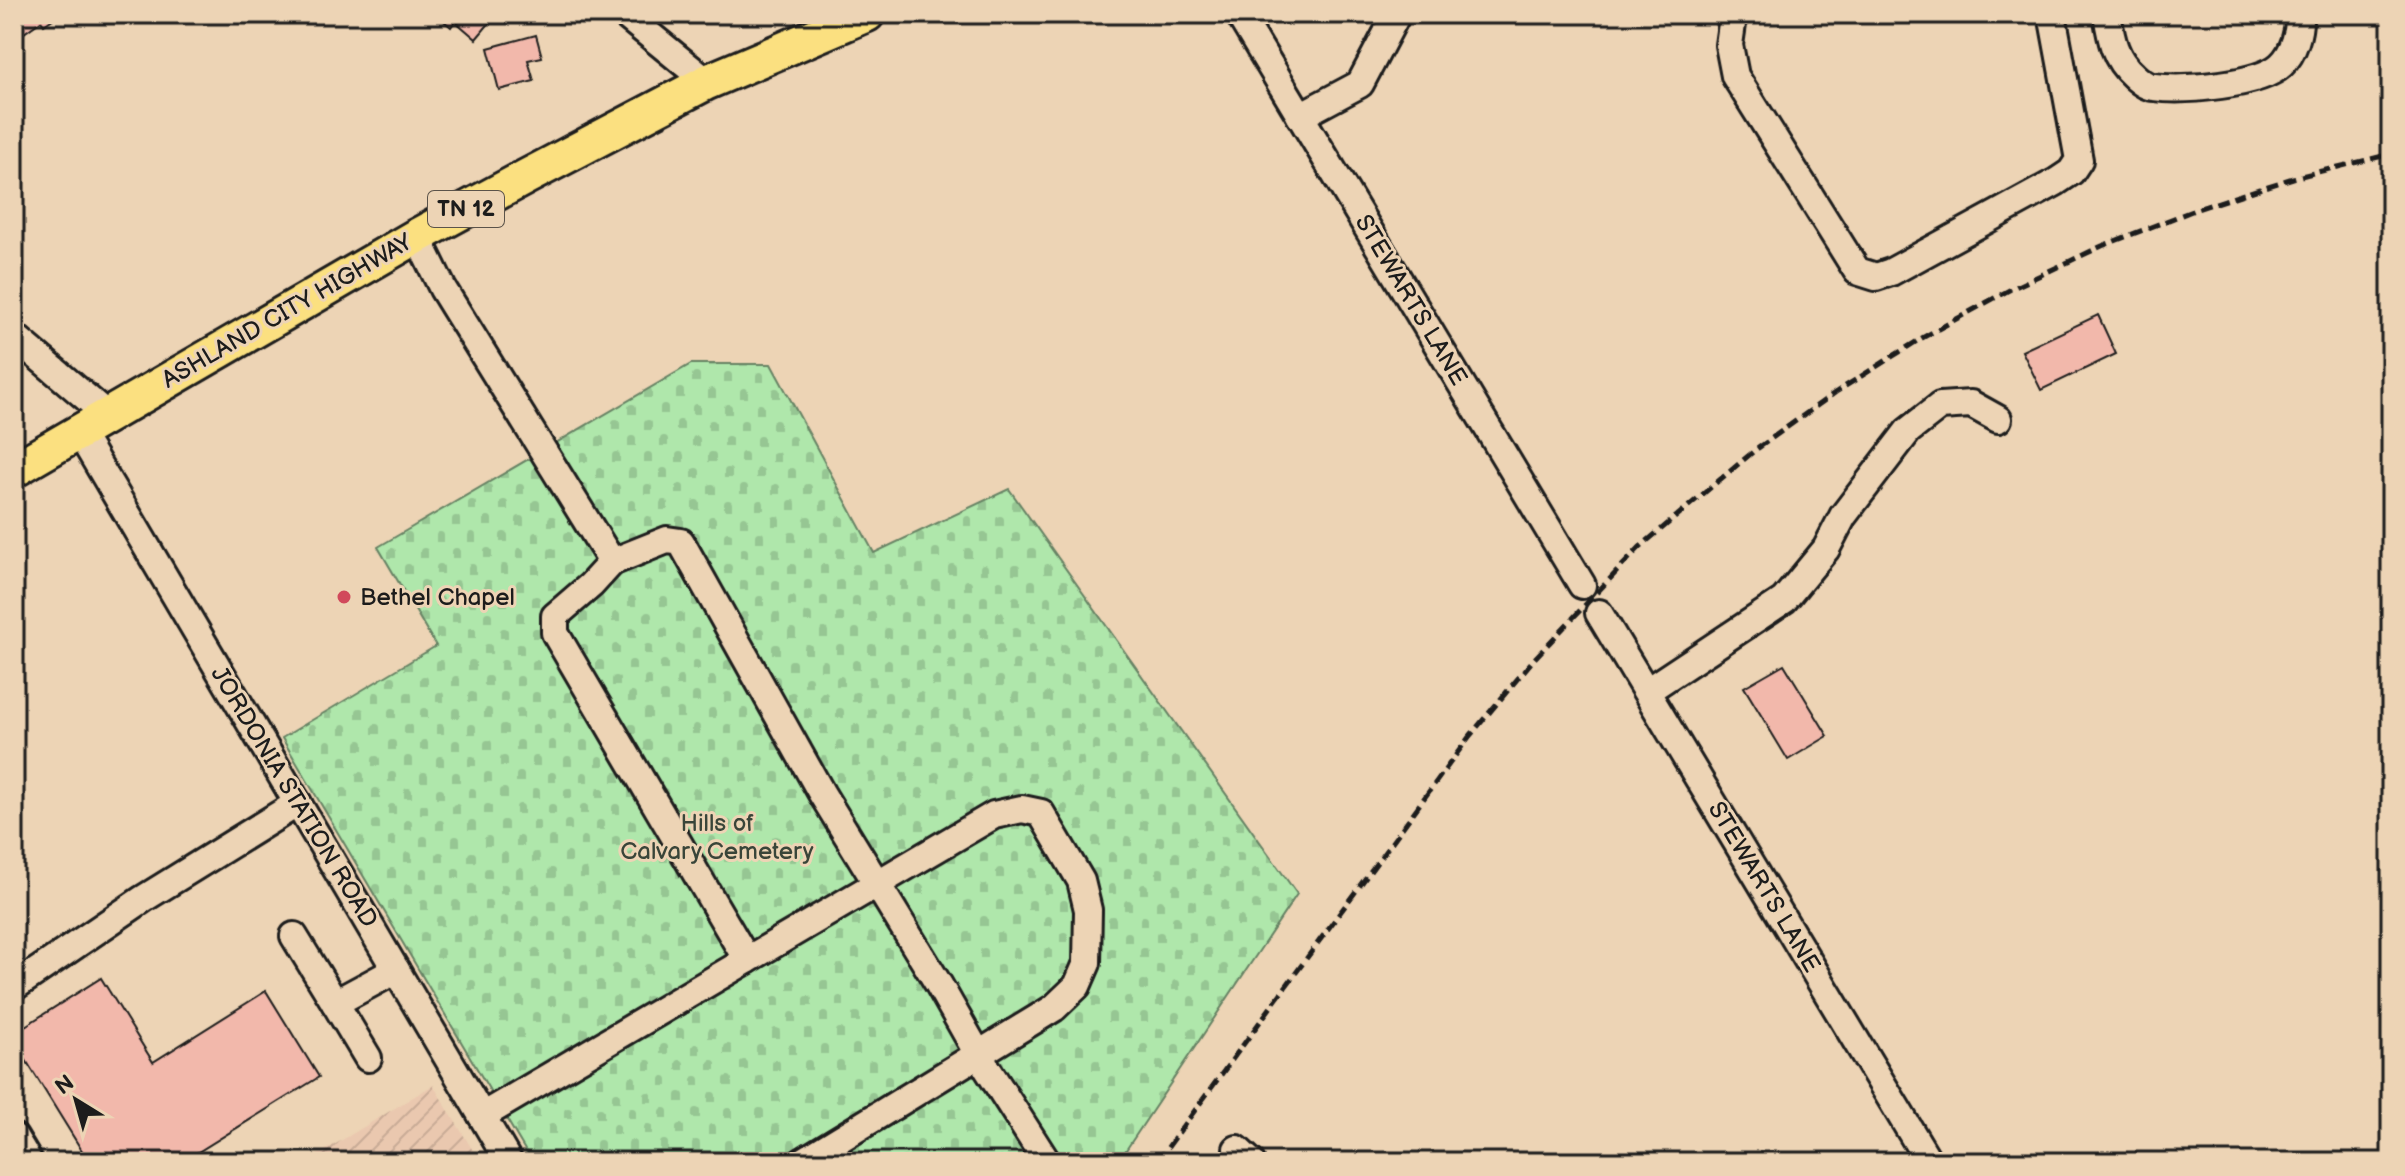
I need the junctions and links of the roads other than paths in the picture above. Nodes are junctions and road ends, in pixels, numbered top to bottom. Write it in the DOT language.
graph roads {
  1 [pos="624,14"];
  2 [pos="867,14"];
  3 [pos="1239,14"];
  4 [pos="1397,14"];
  5 [pos="1735,14"];
  6 [pos="2052,14"];
  7 [pos="2107,14"];
  8 [pos="2299,14"];
  9 [pos="707,82"];
  10 [pos="1300,116"];
  11 [pos="417,236"];
  12 [pos="14,336"];
  13 [pos="1998,419"];
  14 [pos="93,424"];
  15 [pos="14,470"];
  16 [pos="612,562"];
  17 [pos="1582,585"];
  18 [pos="1599,613"];
  19 [pos="1647,691"];
  20 [pos="298,803"];
  21 [pos="877,884"];
  22 [pos="294,936"];
  23 [pos="747,960"];
  24 [pos="396,970"];
  25 [pos="14,987"];
  26 [pos="335,1003"];
  27 [pos="978,1054"];
  28 [pos="368,1058"];
  29 [pos="482,1116"];
  30 [pos="14,1137"];
  31 [pos="29,1162"];
  32 [pos="509,1162"];
  33 [pos="802,1162"];
  34 [pos="1047,1162"];
  35 [pos="1929,1162"];
  1 -- 9 [label="street"];
  2 -- 9 [label="main road, ASHLAND CITY HIGHWAY / TN 12"];
  3 -- 10 [label="street, STEWARTS LANE"];
  4 -- 10 [label="street"];
  5 -- 6 [label="street"];
  7 -- 8 [label="street"];
  9 -- 11 [label="main road, ASHLAND CITY HIGHWAY / TN 12"];
  10 -- 17 [label="street, STEWARTS LANE"];
  11 -- 14 [label="main road, ASHLAND CITY HIGHWAY / TN 12"];
  11 -- 16 [label="street"];
  12 -- 14 [label="street, JORDONIA STATION ROAD"];
  13 -- 19 [label="street"];
  14 -- 15 [label="main road, ASHLAND CITY HIGHWAY / TN 12"];
  14 -- 20 [label="street, JORDONIA STATION ROAD"];
  16 -- 21 [label="street"];
  16 -- 23 [label="street"];
  18 -- 19 [label="street, STEWARTS LANE"];
  19 -- 35 [label="street, STEWARTS LANE"];
  20 -- 24 [label="street, JORDONIA STATION ROAD"];
  20 -- 25 [label="street"];
  21 -- 23 [label="street"];
  21 -- 27 [label="street"];
  21 -- 27 [label="street"];
  22 -- 26 [label="street"];
  23 -- 29 [label="street"];
  24 -- 26 [label="street"];
  24 -- 29 [label="street, JORDONIA STATION ROAD"];
  26 -- 28 [label="street"];
  27 -- 33 [label="street"];
  27 -- 34 [label="street"];
  29 -- 32 [label="street, JORDONIA STATION ROAD"];
  30 -- 31 [label="street"];
}
